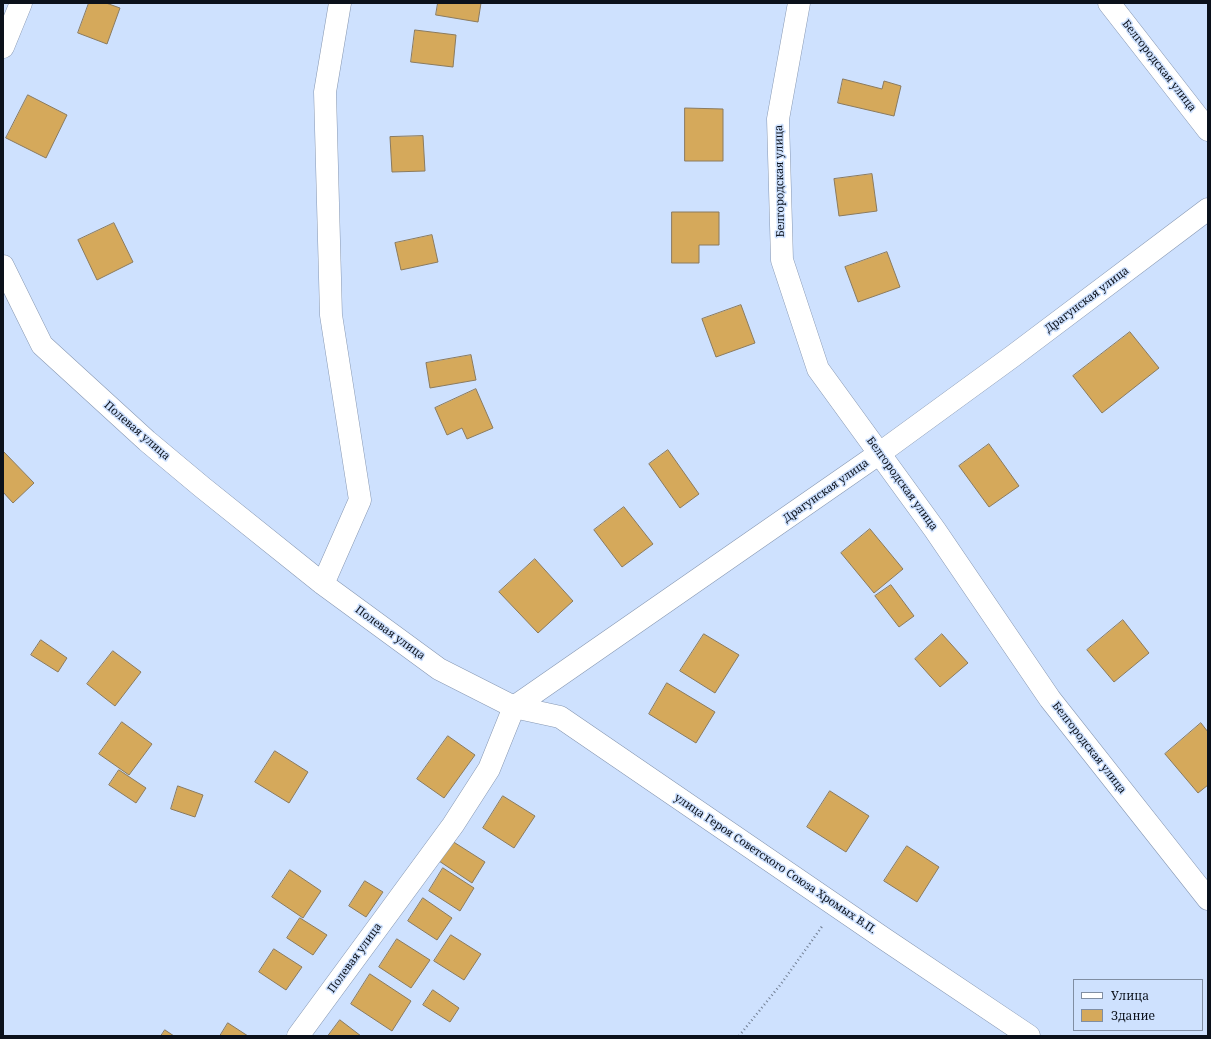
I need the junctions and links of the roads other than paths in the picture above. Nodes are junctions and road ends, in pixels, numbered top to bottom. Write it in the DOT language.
graph roads {
  1 [pos="22,3"];
  2 [pos="340,3"];
  3 [pos="799,3"];
  4 [pos="1109,3"];
  5 [pos="3,47"];
  6 [pos="1208,130"];
  7 [pos="1208,209"];
  8 [pos="3,266"];
  9 [pos="880,453"];
  10 [pos="323,584"];
  11 [pos="514,707"];
  12 [pos="1208,899"];
  13 [pos="298,1036"];
  14 [pos="1029,1036"];
  1 -- 5 [label="street"];
  2 -- 10 [label="street"];
  3 -- 9 [label="street, Белгородская улица"];
  4 -- 6 [label="street, Белгородская улица"];
  7 -- 9 [label="street, Драгунская улица"];
  8 -- 10 [label="street, Полевая улица"];
  9 -- 11 [label="street, Драгунская улица"];
  9 -- 12 [label="street, Белгородская улица"];
  10 -- 11 [label="street, Полевая улица"];
  11 -- 13 [label="street, Полевая улица"];
  11 -- 14 [label="street, улица Героя Советского Союза Хромых В.П."];
}
